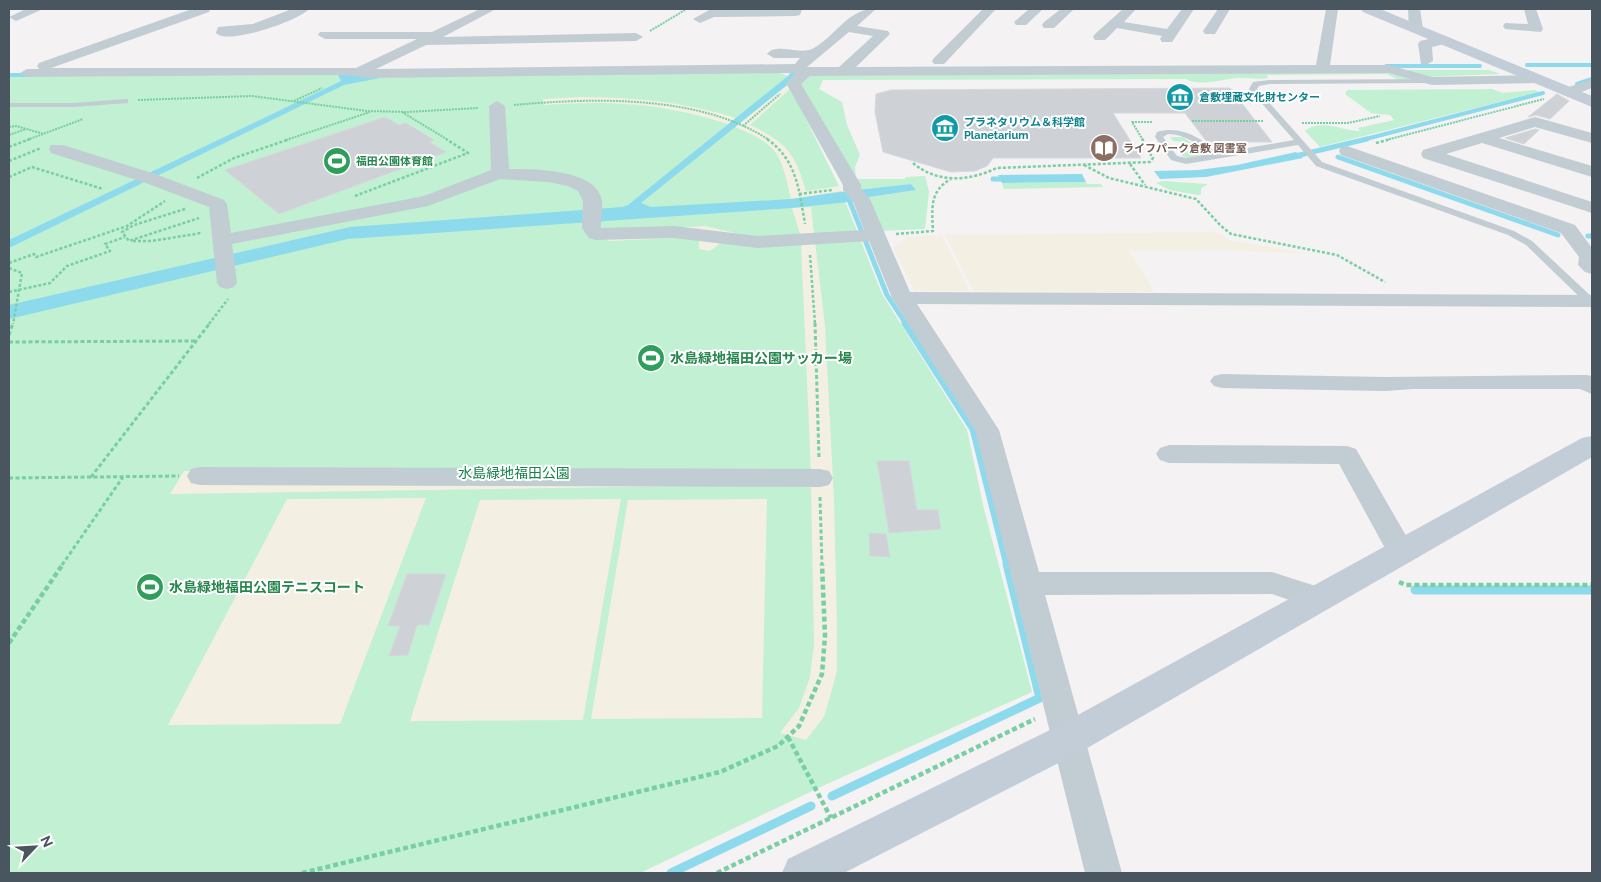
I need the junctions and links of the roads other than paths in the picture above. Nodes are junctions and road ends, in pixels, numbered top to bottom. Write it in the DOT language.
graph roads {
  1 [pos="36,9"];
  2 [pos="204,9"];
  3 [pos="302,9"];
  4 [pos="490,9"];
  5 [pos="796,9"];
  6 [pos="870,9"];
  7 [pos="990,9"];
  8 [pos="1037,9"];
  9 [pos="1068,9"];
  10 [pos="1130,9"];
  11 [pos="1188,9"];
  12 [pos="1224,9"];
  13 [pos="1332,9"];
  14 [pos="1368,9"];
  15 [pos="1414,9"];
  16 [pos="1530,9"];
  17 [pos="16,18"];
  18 [pos="700,19"];
  19 [pos="556,22"];
  20 [pos="1021,22"];
  21 [pos="492,23"];
  22 [pos="620,23"];
  23 [pos="1114,24"];
  24 [pos="1049,25"];
  25 [pos="1510,26"];
  26 [pos="253,28"];
  27 [pos="847,28"];
  28 [pos="1416,28"];
  29 [pos="1210,31"];
  30 [pos="326,35"];
  31 [pos="636,37"];
  32 [pos="1100,37"];
  33 [pos="430,38"];
  34 [pos="551,38"];
  35 [pos="616,38"];
  36 [pos="484,40"];
  37 [pos="1443,40"];
  38 [pos="756,54"];
  39 [pos="814,54"];
  40 [pos="70,57"];
  41 [pos="110,57"];
  42 [pos="939,61"];
  43 [pos="1426,62"];
  44 [pos="1322,70"];
  45 [pos="358,72"];
  46 [pos="843,72"];
  47 [pos="799,74"];
  48 [pos="1537,79"];
  49 [pos="1432,81"];
  50 [pos="1592,83"];
  51 [pos="1568,92"];
  52 [pos="125,101"];
  53 [pos="1592,102"];
  54 [pos="9,105"];
  55 [pos="498,106"];
  56 [pos="1512,114"];
  57 [pos="1535,122"];
  58 [pos="1482,138"];
  59 [pos="1592,138"];
  60 [pos="1298,142"];
  61 [pos="55,146"];
  62 [pos="1347,151"];
  63 [pos="1218,156"];
  64 [pos="1592,172"];
  65 [pos="498,174"];
  66 [pos="1592,208"];
  67 [pos="868,237"];
  68 [pos="1591,261"];
  69 [pos="902,298"];
  70 [pos="1592,301"];
  71 [pos="1222,381"];
  72 [pos="1592,387"];
  73 [pos="1592,445"];
  74 [pos="1169,454"];
  75 [pos="200,476"];
  76 [pos="820,478"];
  77 [pos="1402,553"];
  78 [pos="1029,589"];
  79 [pos="1321,599"];
  80 [pos="1065,723"];
  81 [pos="802,873"];
  82 [pos="1103,873"];
  1 -- 17 [label="street"];
  2 -- 40 [label="street"];
  3 -- 26 [label="street"];
  4 -- 33 [label="street"];
  5 -- 18 [label="street"];
  6 -- 27 [label="street"];
  7 -- 42 [label="street"];
  8 -- 20 [label="street"];
  9 -- 24 [label="street"];
  10 -- 23 [label="street"];
  11 -- 23 [label="street"];
  12 -- 29 [label="street"];
  13 -- 44 [label="street"];
  14 -- 28 [label="street"];
  15 -- 28 [label="street"];
  16 -- 25 [label="street"];
  19 -- 34 [label="street"];
  21 -- 36 [label="street"];
  22 -- 35 [label="street"];
  23 -- 32 [label="street"];
  27 -- 39 [label="street"];
  27 -- 46 [label="street"];
  28 -- 37 [label="street"];
  30 -- 33 [label="street"];
  31 -- 35 [label="street"];
  33 -- 36 [label="street"];
  33 -- 45 [label="street"];
  34 -- 35 [label="street"];
  34 -- 36 [label="street"];
  37 -- 43 [label="street"];
  37 -- 48 [label="street"];
  38 -- 39 [label="street"];
  39 -- 47 [label="street"];
  40 -- 41 [label="street"];
  40 -- 45 [label="street"];
  44 -- 46 [label="street"];
  44 -- 49 [label="street"];
  45 -- 47 [label="street"];
  46 -- 47 [label="street"];
  47 -- 67 [label="street"];
  48 -- 49 [label="street"];
  48 -- 51 [label="street"];
  49 -- 60 [label="lane"];
  50 -- 51 [label="street"];
  51 -- 53 [label="street"];
  52 -- 54 [label="lane"];
  55 -- 65 [label="street"];
  56 -- 57 [label="street"];
  57 -- 58 [label="street"];
  57 -- 59 [label="street"];
  58 -- 64 [label="street"];
  58 -- 66 [label="street"];
  60 -- 63 [label="lane"];
  60 -- 70 [label="lane"];
  61 -- 65 [label="street"];
  62 -- 68 [label="street"];
  63 -- 63 [label="lane"];
  65 -- 67 [label="street"];
  67 -- 69 [label="street"];
  69 -- 70 [label="street"];
  69 -- 78 [label="street"];
  71 -- 72 [label="street"];
  73 -- 77 [label="street"];
  74 -- 77 [label="street"];
  75 -- 76 [label="street"];
  77 -- 79 [label="street"];
  78 -- 79 [label="street"];
  78 -- 80 [label="street"];
  79 -- 80 [label="street"];
  80 -- 81 [label="street"];
  80 -- 82 [label="street"];
}
